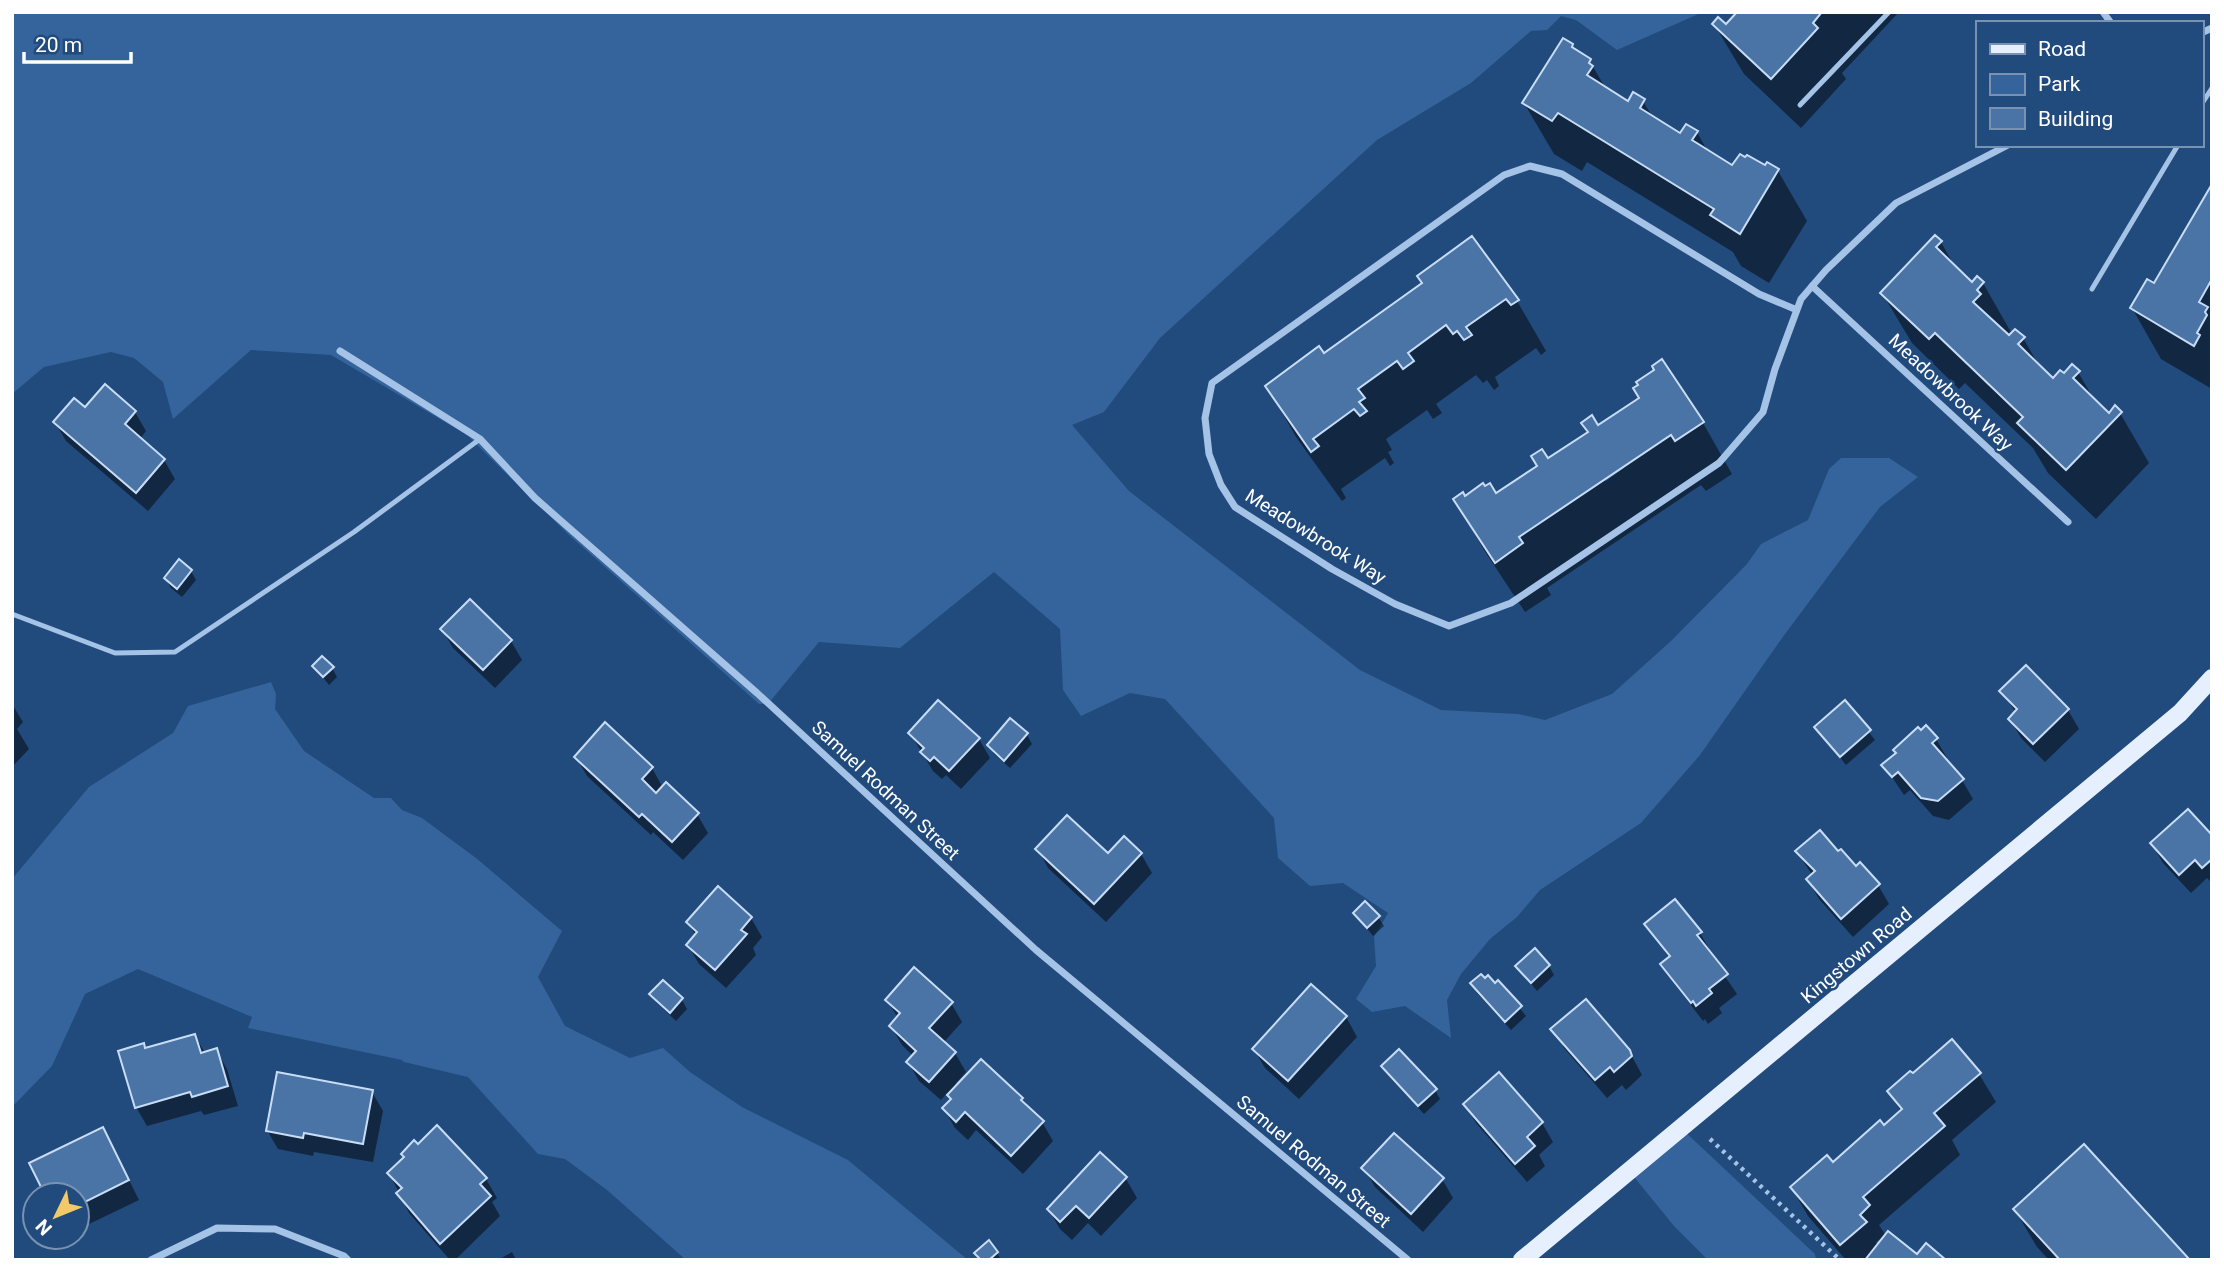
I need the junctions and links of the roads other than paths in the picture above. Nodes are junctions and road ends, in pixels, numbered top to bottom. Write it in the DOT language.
graph roads {
  1 [pos="1888,12"];
  2 [pos="1800,105"];
  3 [pos="2004,147"];
  4 [pos="2177,147"];
  5 [pos="1812,286"];
  6 [pos="2092,289"];
  7 [pos="1797,310"];
  8 [pos="340,351"];
  9 [pos="480,439"];
  10 [pos="2068,522"];
  11 [pos="12,614"];
  12 [pos="2212,678"];
  13 [pos="151,1260"];
  14 [pos="348,1260"];
  15 [pos="1408,1260"];
  16 [pos="1522,1260"];
  1 -- 2 [label="lane"];
  3 -- 5 [label="street, Meadowbrook Way"];
  4 -- 6 [label="lane"];
  5 -- 7 [label="street, Meadowbrook Way"];
  5 -- 10 [label="street, Meadowbrook Way"];
  7 -- 7 [label="street, Meadowbrook Way"];
  8 -- 9 [label="street, Samuel Rodman Street"];
  9 -- 11 [label="lane"];
  9 -- 15 [label="street, Samuel Rodman Street"];
  12 -- 16 [label="main road, Kingstown Road"];
  13 -- 14 [label="street"];
}
